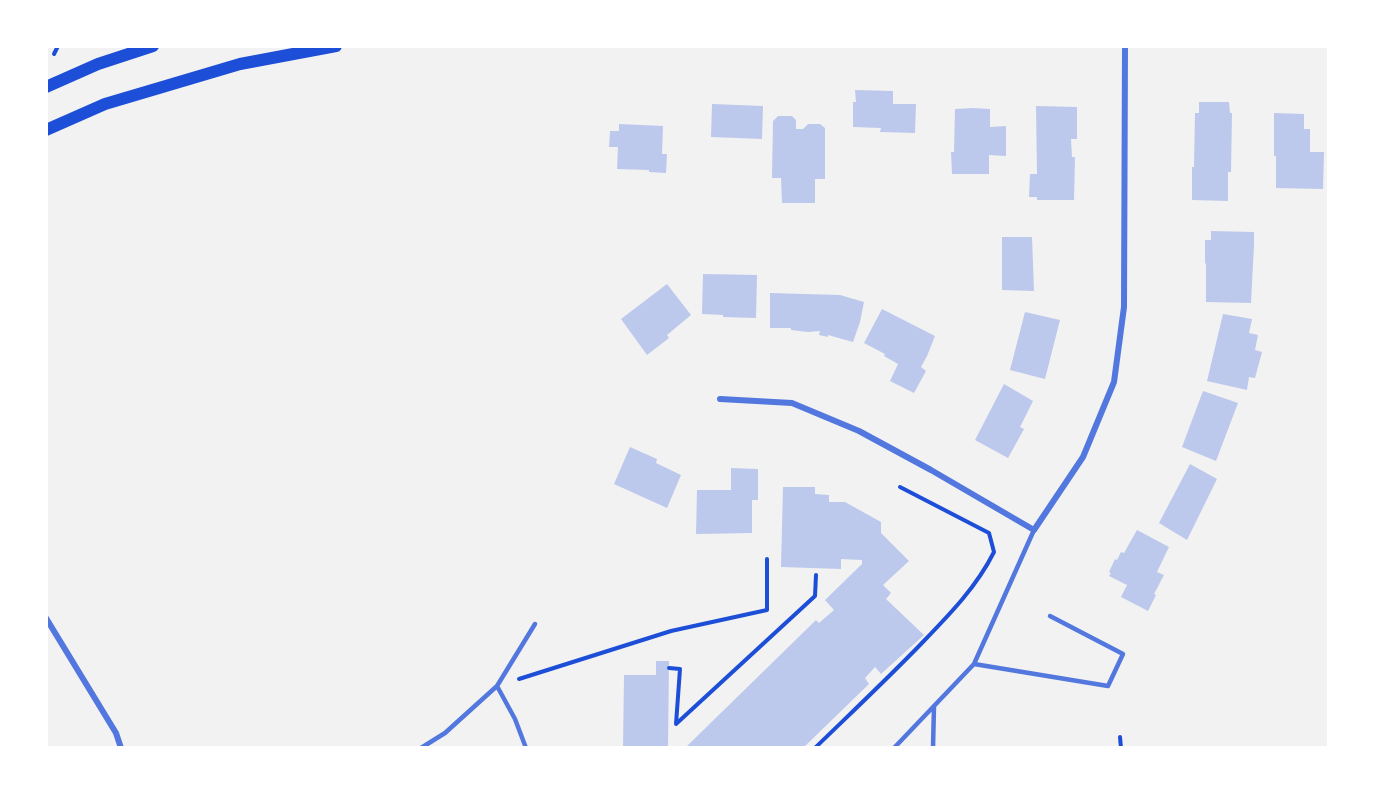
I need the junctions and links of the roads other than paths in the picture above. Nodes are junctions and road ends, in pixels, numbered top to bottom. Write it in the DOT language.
graph roads {
  1 [pos="153,46"];
  2 [pos="336,46"];
  3 [pos="1125,46"];
  4 [pos="46,87"];
  5 [pos="46,130"];
  6 [pos="720,399"];
  7 [pos="1034,530"];
  8 [pos="1050,616"];
  9 [pos="46,618"];
  10 [pos="535,624"];
  11 [pos="974,664"];
  12 [pos="496,686"];
  13 [pos="934,706"];
  14 [pos="121,747"];
  15 [pos="421,747"];
  16 [pos="526,747"];
  17 [pos="894,747"];
  18 [pos="933,747"];
  1 -- 4 [label="main road"];
  2 -- 5 [label="main road"];
  3 -- 7 [label="street"];
  6 -- 7 [label="street"];
  7 -- 11 [label="lane"];
  8 -- 11 [label="lane"];
  9 -- 14 [label="street"];
  10 -- 12 [label="lane"];
  11 -- 13 [label="lane"];
  12 -- 15 [label="lane"];
  12 -- 16 [label="lane"];
  13 -- 17 [label="lane"];
  13 -- 18 [label="lane"];
}
